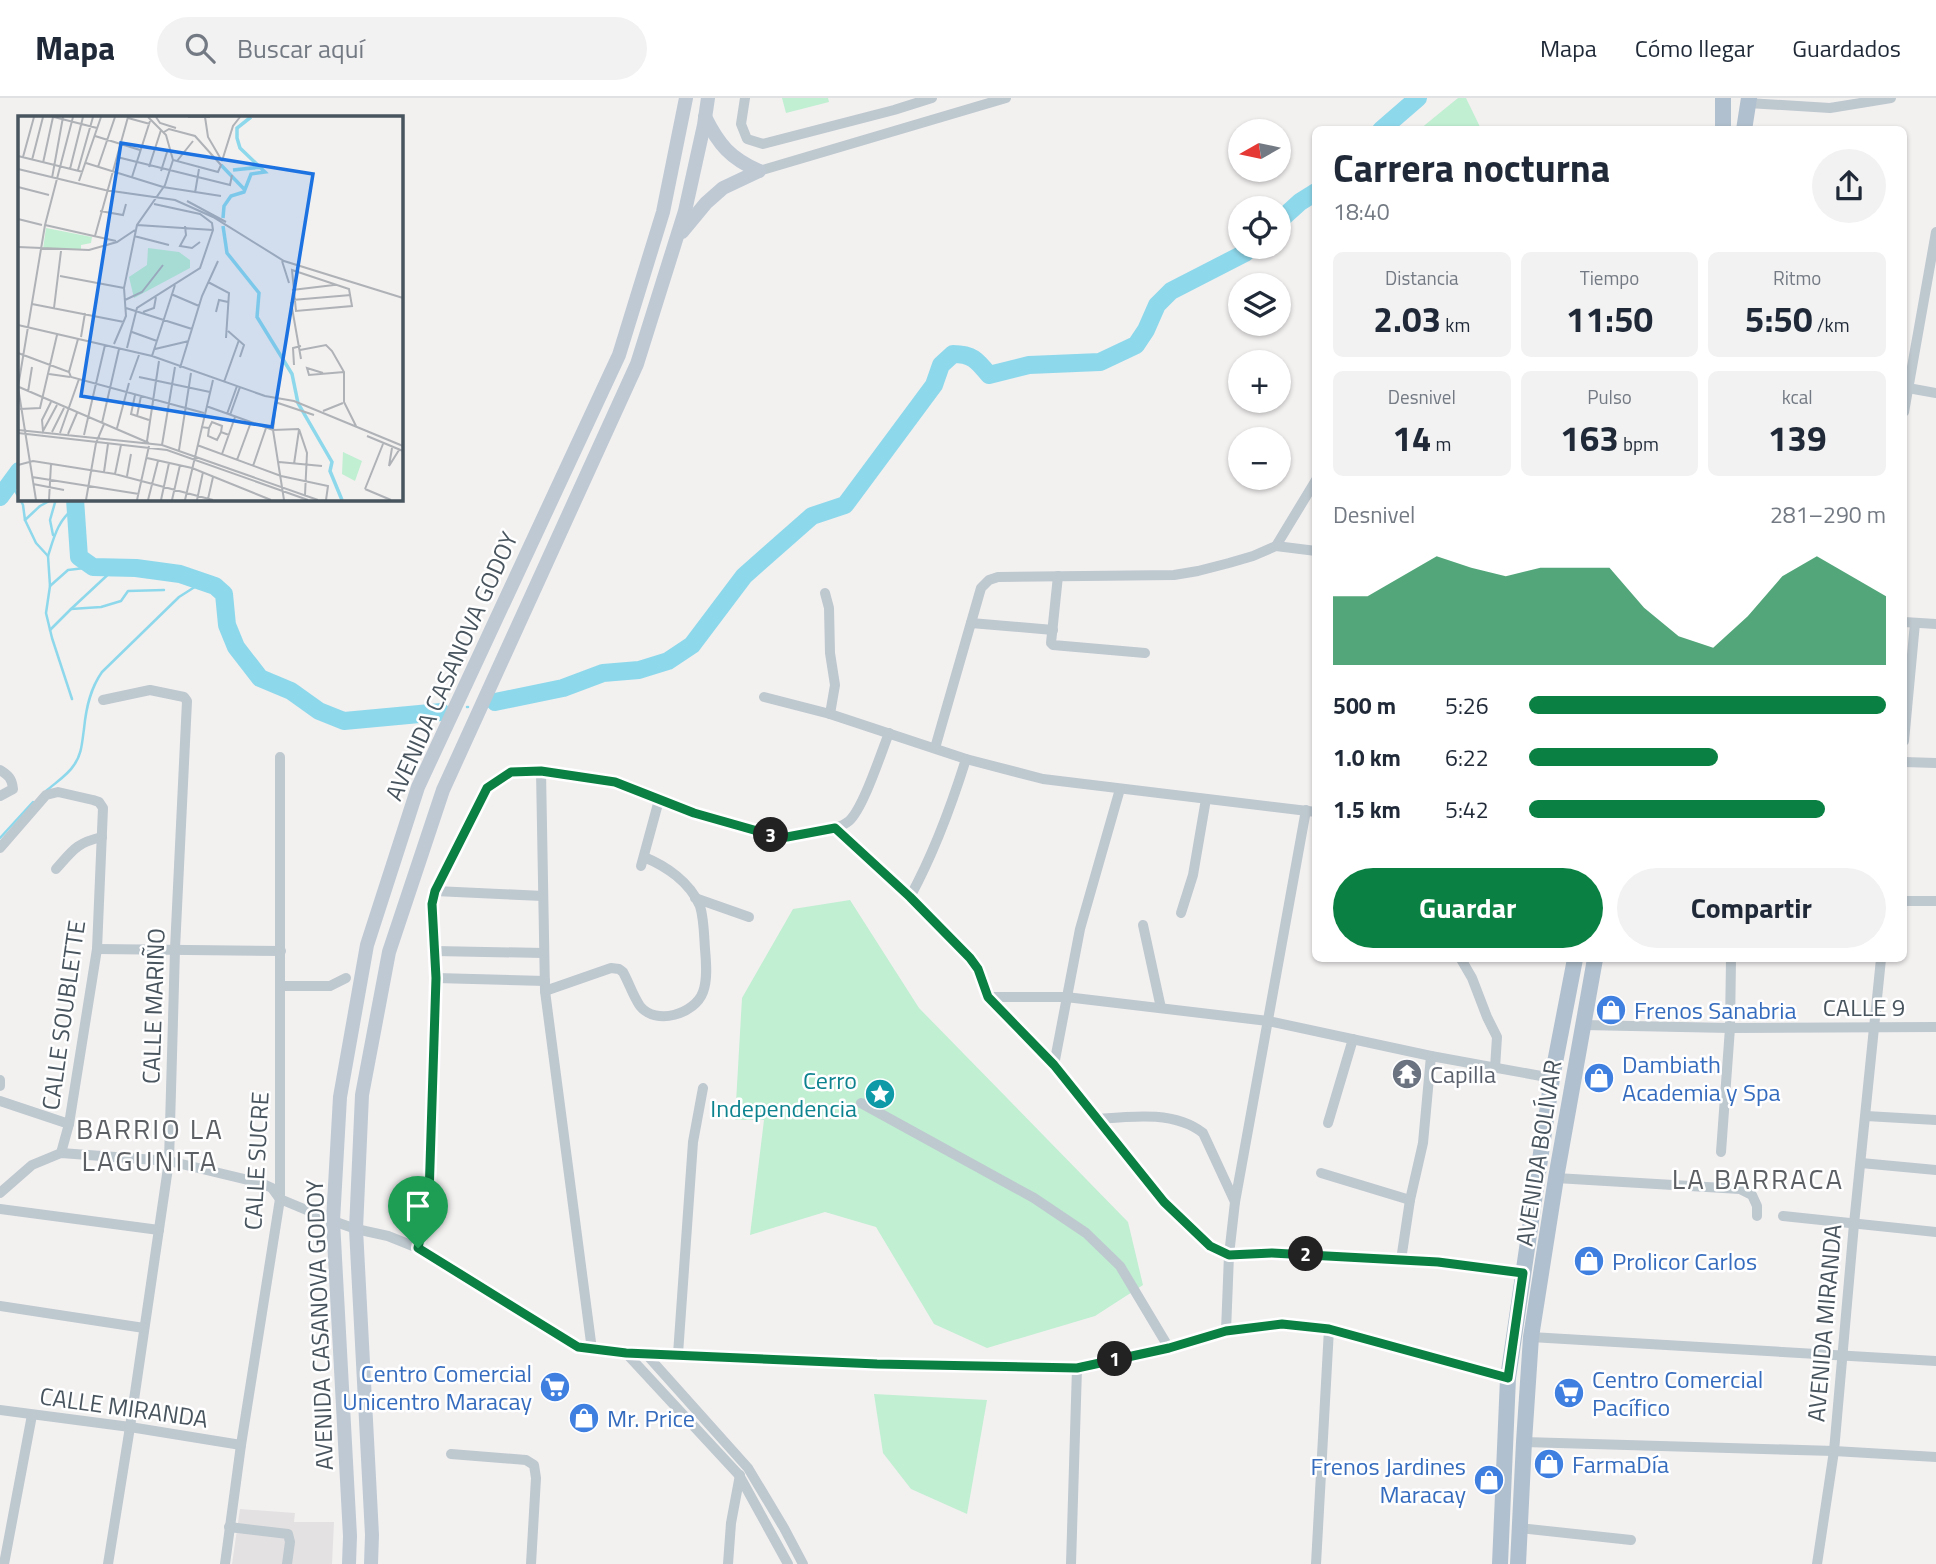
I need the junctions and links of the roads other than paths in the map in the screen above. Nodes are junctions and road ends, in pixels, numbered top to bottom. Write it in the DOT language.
graph roads {
  1 [pos="686,98"];
  2 [pos="708,98"];
  3 [pos="745,98"];
  4 [pos="891,98"];
  5 [pos="932,98"];
  6 [pos="1006,98"];
  7 [pos="1723,98"];
  8 [pos="1891,98"];
  9 [pos="1749,100"];
  10 [pos="972,103"];
  11 [pos="894,110"];
  12 [pos="705,117"];
  13 [pos="1723,126"];
  14 [pos="1745,126"];
  15 [pos="759,171"];
  16 [pos="1936,232"];
  17 [pos="677,236"];
  18 [pos="1933,264"];
  19 [pos="1908,388"];
  20 [pos="1936,393"];
  21 [pos="1907,394"];
  22 [pos="1312,487"];
  23 [pos="1276,546"];
  24 [pos="1312,550"];
  25 [pos="1058,576"];
  26 [pos="825,593"];
  27 [pos="971,622"];
  28 [pos="1907,622"];
  29 [pos="1915,623"];
  30 [pos="1936,624"];
  31 [pos="1052,630"];
  32 [pos="1145,653"];
  33 [pos="764,697"];
  34 [pos="103,700"];
  35 [pos="1907,708"];
  36 [pos="830,714"];
  37 [pos="889,733"];
  38 [pos="935,748"];
  39 [pos="280,757"];
  40 [pos="967,760"];
  41 [pos="1907,762"];
  42 [pos="1936,763"];
  43 [pos="0,770"];
  44 [pos="541,771"];
  45 [pos="1120,789"];
  46 [pos="0,796"];
  47 [pos="1206,799"];
  48 [pos="659,800"];
  49 [pos="1311,811"];
  50 [pos="835,828"];
  51 [pos="102,837"];
  52 [pos="0,848"];
  53 [pos="55,869"];
  54 [pos="435,891"];
  55 [pos="543,896"];
  56 [pos="910,897"];
  57 [pos="695,898"];
  58 [pos="1907,901"];
  59 [pos="1936,901"];
  60 [pos="1181,914"];
  61 [pos="749,916"];
  62 [pos="1143,925"];
  63 [pos="96,949"];
  64 [pos="176,950"];
  65 [pos="281,951"];
  66 [pos="435,951"];
  67 [pos="544,953"];
  68 [pos="1463,962"];
  69 [pos="1574,962"];
  70 [pos="1594,962"];
  71 [pos="1731,962"];
  72 [pos="1881,962"];
  73 [pos="346,978"];
  74 [pos="436,978"];
  75 [pos="281,986"];
  76 [pos="545,986"];
  77 [pos="988,997"];
  78 [pos="1066,997"];
  79 [pos="1161,1008"];
  80 [pos="1268,1021"];
  81 [pos="1583,1025"];
  82 [pos="1936,1027"];
  83 [pos="1730,1028"];
  84 [pos="1874,1028"];
  85 [pos="1353,1039"];
  86 [pos="1431,1056"];
  87 [pos="1054,1065"];
  88 [pos="1495,1068"];
  89 [pos="1552,1078"];
  90 [pos="0,1080"];
  91 [pos="0,1086"];
  92 [pos="703,1088"];
  93 [pos="0,1101"];
  94 [pos="861,1102"];
  95 [pos="1866,1116"];
  96 [pos="1099,1119"];
  97 [pos="1936,1119"];
  98 [pos="1328,1123"];
  99 [pos="69,1124"];
  100 [pos="1721,1152"];
  101 [pos="61,1153"];
  102 [pos="169,1161"];
  103 [pos="1861,1163"];
  104 [pos="1936,1170"];
  105 [pos="1321,1173"];
  106 [pos="1556,1178"];
  107 [pos="0,1192"];
  108 [pos="280,1199"];
  109 [pos="1410,1200"];
  110 [pos="1235,1202"];
  111 [pos="0,1209"];
  112 [pos="1757,1216"];
  113 [pos="1783,1216"];
  114 [pos="334,1221"];
  115 [pos="1854,1224"];
  116 [pos="356,1229"];
  117 [pos="159,1230"];
  118 [pos="1936,1232"];
  119 [pos="418,1248"];
  120 [pos="1229,1255"];
  121 [pos="1401,1260"];
  122 [pos="1523,1273"];
  123 [pos="0,1306"];
  124 [pos="145,1328"];
  125 [pos="1329,1329"];
  126 [pos="1226,1331"];
  127 [pos="1531,1337"];
  128 [pos="1169,1348"];
  129 [pos="592,1350"];
  130 [pos="626,1353"];
  131 [pos="646,1354"];
  132 [pos="678,1354"];
  133 [pos="1842,1354"];
  134 [pos="1936,1361"];
  135 [pos="1077,1368"];
  136 [pos="1508,1378"];
  137 [pos="0,1410"];
  138 [pos="32,1415"];
  139 [pos="130,1427"];
  140 [pos="1524,1442"];
  141 [pos="241,1445"];
  142 [pos="1834,1451"];
  143 [pos="451,1454"];
  144 [pos="1936,1457"];
  145 [pos="748,1468"];
  146 [pos="739,1475"];
  147 [pos="229,1527"];
  148 [pos="1519,1528"];
  149 [pos="1631,1540"];
  150 [pos="4,1564"];
  151 [pos="108,1564"];
  152 [pos="225,1564"];
  153 [pos="287,1564"];
  154 [pos="349,1564"];
  155 [pos="371,1564"];
  156 [pos="531,1564"];
  157 [pos="728,1564"];
  158 [pos="788,1564"];
  159 [pos="803,1564"];
  160 [pos="1070,1564"];
  161 [pos="1316,1564"];
  162 [pos="1500,1564"];
  163 [pos="1518,1564"];
  164 [pos="1817,1564"];
  1 -- 114 [label="street, AVENIDA CASANOVA GODOY"];
  2 -- 12 [label="street, AVENIDA CASANOVA GODOY"];
  3 -- 11 [label="street"];
  4 -- 11 [label="street"];
  5 -- 11 [label="street"];
  6 -- 10 [label="street"];
  7 -- 13 [label="main road"];
  8 -- 9 [label="street"];
  9 -- 14 [label="main road"];
  10 -- 15 [label="street"];
  12 -- 15 [label="street"];
  12 -- 17 [label="street, AVENIDA CASANOVA GODOY"];
  15 -- 17 [label="street"];
  16 -- 18 [label="street"];
  17 -- 116 [label="street, AVENIDA CASANOVA GODOY"];
  18 -- 19 [label="street"];
  19 -- 20 [label="street"];
  19 -- 21 [label="street"];
  22 -- 23 [label="street"];
  23 -- 24 [label="street"];
  23 -- 25 [label="street"];
  25 -- 27 [label="street"];
  25 -- 31 [label="street"];
  26 -- 36 [label="street"];
  27 -- 31 [label="street"];
  27 -- 38 [label="street"];
  28 -- 29 [label="street"];
  29 -- 30 [label="street"];
  29 -- 35 [label="street"];
  31 -- 32 [label="street"];
  33 -- 36 [label="street"];
  34 -- 64 [label="street, CALLE MARIÑO"];
  36 -- 37 [label="street"];
  37 -- 38 [label="street"];
  37 -- 50 [label="street"];
  38 -- 40 [label="street"];
  39 -- 65 [label="street, CALLE SUCRE"];
  40 -- 45 [label="street"];
  40 -- 56 [label="street"];
  41 -- 42 [label="street"];
  43 -- 46 [label="street"];
  44 -- 48 [label="street"];
  44 -- 54 [label="street"];
  44 -- 55 [label="street"];
  45 -- 47 [label="street"];
  45 -- 78 [label="street"];
  47 -- 49 [label="street"];
  47 -- 60 [label="street"];
  48 -- 50 [label="street"];
  48 -- 57 [label="street"];
  49 -- 80 [label="street"];
  50 -- 56 [label="street"];
  51 -- 52 [label="street, CALLE SOUBLETTE"];
  51 -- 53 [label="street"];
  51 -- 63 [label="street, CALLE SOUBLETTE"];
  54 -- 55 [label="street"];
  54 -- 66 [label="street"];
  55 -- 67 [label="street"];
  56 -- 77 [label="street"];
  57 -- 61 [label="street"];
  57 -- 76 [label="street"];
  58 -- 59 [label="street"];
  62 -- 79 [label="street"];
  63 -- 64 [label="street"];
  63 -- 99 [label="street, CALLE SOUBLETTE"];
  64 -- 65 [label="street"];
  64 -- 102 [label="street, CALLE MARIÑO"];
  65 -- 75 [label="street, CALLE SUCRE"];
  66 -- 67 [label="street"];
  66 -- 74 [label="street"];
  67 -- 76 [label="street"];
  68 -- 88 [label="street"];
  69 -- 89 [label="main road, AVENIDA BOLÍVAR"];
  70 -- 81 [label="main road, AVENIDA BOLÍVAR"];
  71 -- 83 [label="street"];
  72 -- 84 [label="street, AVENIDA MIRANDA"];
  73 -- 75 [label="street"];
  74 -- 76 [label="street"];
  74 -- 119 [label="street"];
  75 -- 108 [label="street, CALLE SUCRE"];
  76 -- 129 [label="street"];
  77 -- 78 [label="street"];
  77 -- 87 [label="street"];
  78 -- 79 [label="street"];
  78 -- 87 [label="street"];
  79 -- 80 [label="street"];
  80 -- 85 [label="street"];
  80 -- 110 [label="street"];
  81 -- 83 [label="street, CALLE 9"];
  81 -- 106 [label="main road, AVENIDA BOLÍVAR"];
  82 -- 84 [label="street, CALLE 9"];
  83 -- 84 [label="street, CALLE 9"];
  83 -- 100 [label="street"];
  84 -- 95 [label="street, AVENIDA MIRANDA"];
  85 -- 86 [label="street"];
  85 -- 98 [label="street"];
  86 -- 88 [label="street"];
  86 -- 109 [label="street"];
  87 -- 96 [label="street"];
  88 -- 89 [label="street"];
  89 -- 122 [label="main road, AVENIDA BOLÍVAR"];
  90 -- 91 [label="street"];
  92 -- 132 [label="street"];
  93 -- 99 [label="street"];
  94 -- 128 [label="street"];
  95 -- 97 [label="street"];
  95 -- 103 [label="street, AVENIDA MIRANDA"];
  96 -- 110 [label="street"];
  96 -- 120 [label="street"];
  99 -- 101 [label="street, CALLE SOUBLETTE"];
  101 -- 102 [label="street"];
  101 -- 107 [label="street"];
  102 -- 108 [label="street"];
  102 -- 117 [label="street, CALLE MARIÑO"];
  103 -- 104 [label="street"];
  103 -- 115 [label="street, AVENIDA MIRANDA"];
  105 -- 109 [label="street"];
  106 -- 112 [label="street"];
  106 -- 127 [label="main road, AVENIDA BOLÍVAR"];
  108 -- 114 [label="street"];
  108 -- 141 [label="street, CALLE SUCRE"];
  109 -- 121 [label="street"];
  110 -- 120 [label="street"];
  111 -- 117 [label="street"];
  113 -- 115 [label="street"];
  114 -- 116 [label="street"];
  114 -- 154 [label="street, AVENIDA CASANOVA GODOY"];
  115 -- 118 [label="street"];
  115 -- 133 [label="street, AVENIDA MIRANDA"];
  116 -- 119 [label="street"];
  116 -- 155 [label="street, AVENIDA CASANOVA GODOY"];
  117 -- 124 [label="street, CALLE MARIÑO"];
  119 -- 129 [label="street"];
  120 -- 121 [label="street"];
  120 -- 126 [label="street"];
  121 -- 122 [label="street"];
  122 -- 136 [label="main road, AVENIDA BOLÍVAR"];
  123 -- 124 [label="street"];
  124 -- 139 [label="street, CALLE MARIÑO"];
  125 -- 126 [label="street"];
  125 -- 136 [label="street"];
  125 -- 161 [label="street"];
  126 -- 128 [label="street"];
  127 -- 133 [label="street"];
  127 -- 140 [label="main road, AVENIDA BOLÍVAR"];
  128 -- 135 [label="street"];
  129 -- 130 [label="street"];
  130 -- 131 [label="street"];
  130 -- 146 [label="street"];
  131 -- 132 [label="street"];
  131 -- 145 [label="street"];
  132 -- 135 [label="street"];
  133 -- 134 [label="street"];
  133 -- 142 [label="street, AVENIDA MIRANDA"];
  135 -- 160 [label="street"];
  136 -- 162 [label="main road, AVENIDA BOLÍVAR"];
  137 -- 138 [label="street, CALLE MIRANDA"];
  138 -- 139 [label="street, CALLE MIRANDA"];
  138 -- 150 [label="street"];
  139 -- 141 [label="street, CALLE MIRANDA"];
  139 -- 151 [label="street, CALLE MARIÑO"];
  140 -- 142 [label="street"];
  140 -- 148 [label="main road, AVENIDA BOLÍVAR"];
  141 -- 147 [label="street, CALLE SUCRE"];
  142 -- 144 [label="street"];
  142 -- 164 [label="street, AVENIDA MIRANDA"];
  143 -- 156 [label="street"];
  145 -- 146 [label="street"];
  145 -- 159 [label="street"];
  146 -- 157 [label="street"];
  146 -- 158 [label="street"];
  147 -- 152 [label="street, CALLE SUCRE"];
  147 -- 153 [label="street"];
  148 -- 149 [label="street"];
  148 -- 163 [label="main road, AVENIDA BOLÍVAR"];
}
